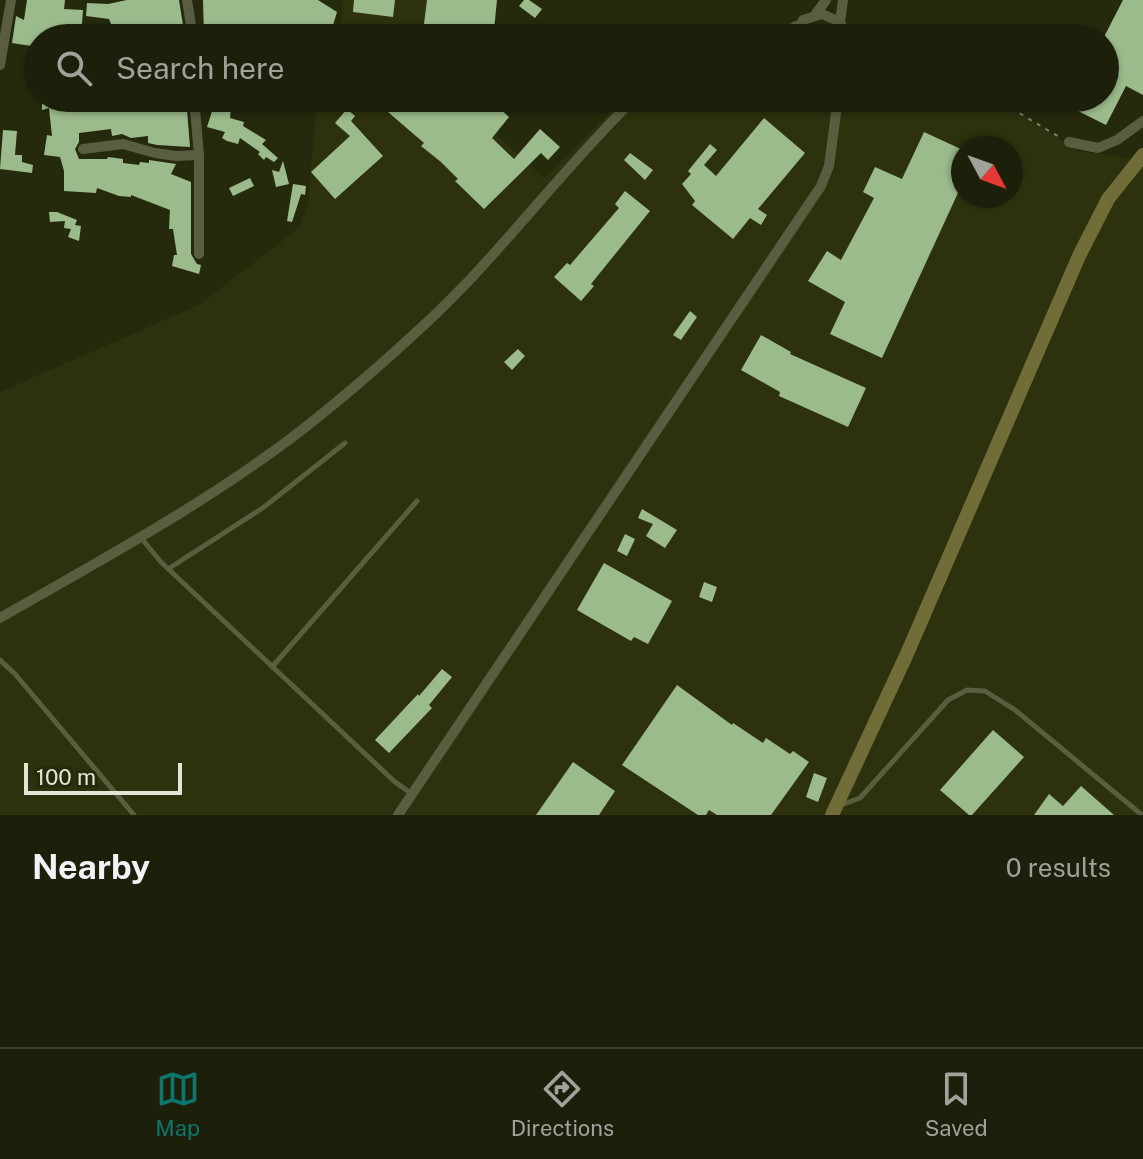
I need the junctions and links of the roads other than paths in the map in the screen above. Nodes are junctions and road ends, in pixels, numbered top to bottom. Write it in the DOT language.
graph roads {
  1 [pos="11,0"];
  2 [pos="187,0"];
  3 [pos="826,0"];
  4 [pos="843,0"];
  5 [pos="815,15"];
  6 [pos="4,17"];
  7 [pos="840,22"];
  8 [pos="191,24"];
  9 [pos="800,24"];
  10 [pos="0,65"];
  11 [pos="195,112"];
  12 [pos="621,112"];
  13 [pos="836,114"];
  14 [pos="1143,121"];
  15 [pos="1069,142"];
  16 [pos="83,149"];
  17 [pos="199,155"];
  18 [pos="1143,155"];
  19 [pos="199,254"];
  20 [pos="345,443"];
  21 [pos="417,501"];
  22 [pos="140,538"];
  23 [pos="168,569"];
  24 [pos="0,618"];
  25 [pos="0,660"];
  26 [pos="272,667"];
  27 [pos="412,794"];
  28 [pos="834,811"];
  29 [pos="134,815"];
  30 [pos="398,815"];
  31 [pos="1142,815"];
  1 -- 6 [label="street"];
  2 -- 8 [label="street"];
  3 -- 5 [label="street"];
  4 -- 7 [label="street"];
  5 -- 7 [label="street"];
  5 -- 9 [label="street"];
  6 -- 10 [label="street"];
  11 -- 17 [label="street"];
  12 -- 22 [label="street"];
  13 -- 27 [label="street"];
  14 -- 15 [label="street"];
  16 -- 17 [label="street"];
  17 -- 19 [label="street"];
  18 -- 28 [label="main road"];
  20 -- 23 [label="lane"];
  21 -- 26 [label="lane"];
  22 -- 23 [label="lane"];
  22 -- 24 [label="street"];
  23 -- 26 [label="lane"];
  25 -- 29 [label="lane"];
  26 -- 27 [label="lane"];
  27 -- 30 [label="street"];
  28 -- 31 [label="lane"];
}
